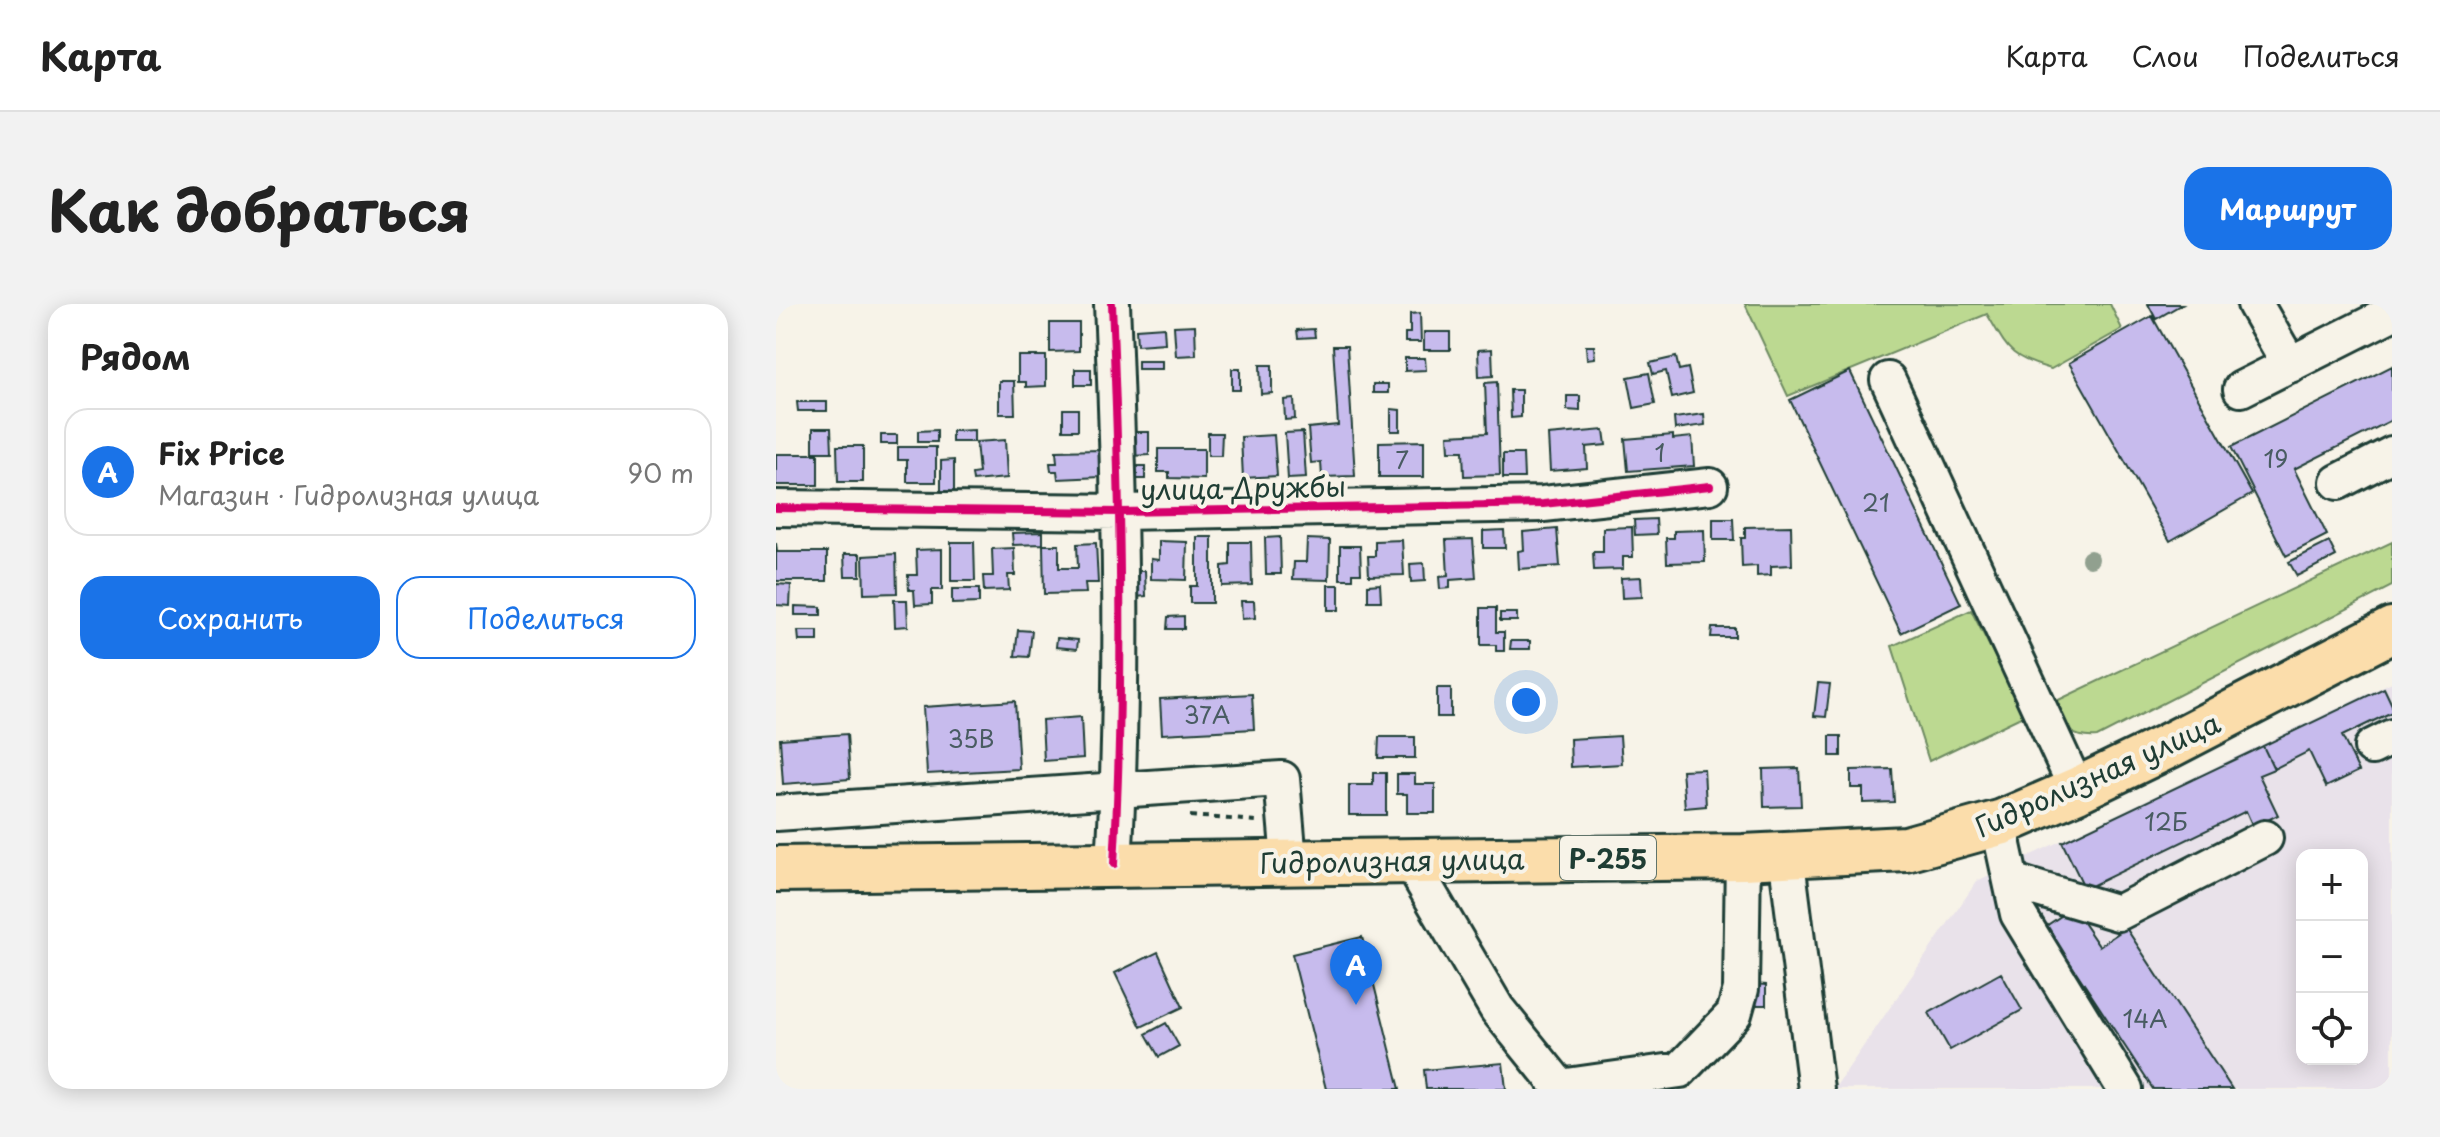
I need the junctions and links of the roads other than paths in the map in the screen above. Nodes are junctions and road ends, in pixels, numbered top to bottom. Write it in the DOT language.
graph roads {
  1 [pos="1112,304"];
  2 [pos="2255,304"];
  3 [pos="2392,313"];
  4 [pos="2290,365"];
  5 [pos="1888,380"];
  6 [pos="2241,389"];
  7 [pos="2392,454"];
  8 [pos="2338,482"];
  9 [pos="1710,486"];
  10 [pos="776,508"];
  11 [pos="1121,512"];
  12 [pos="2389,640"];
  13 [pos="1118,789"];
  14 [pos="2077,790"];
  15 [pos="776,813"];
  16 [pos="2003,822"];
  17 [pos="2265,838"];
  18 [pos="1287,842"];
  19 [pos="1786,854"];
  20 [pos="1743,857"];
  21 [pos="1409,859"];
  22 [pos="1114,864"];
  23 [pos="776,869"];
  24 [pos="2011,881"];
  25 [pos="1558,1088"];
  26 [pos="1816,1089"];
  27 [pos="2125,1089"];
  1 -- 11 [label="street"];
  2 -- 4 [label="street"];
  3 -- 4 [label="street"];
  4 -- 6 [label="street"];
  5 -- 14 [label="street"];
  7 -- 8 [label="street"];
  9 -- 11 [label="street, улица Дружбы"];
  10 -- 11 [label="street, улица Дружбы"];
  11 -- 13 [label="street"];
  12 -- 14 [label="highway, Гидролизная улица / Р-255"];
  13 -- 15 [label="street"];
  13 -- 18 [label="street"];
  13 -- 22 [label="street"];
  14 -- 16 [label="highway, Гидролизная улица / Р-255"];
  16 -- 19 [label="highway, Гидролизная улица / Р-255"];
  16 -- 24 [label="street"];
  17 -- 24 [label="street"];
  18 -- 21 [label="highway, Гидролизная улица / Р-255"];
  18 -- 22 [label="highway, Гидролизная улица / Р-255"];
  19 -- 20 [label="highway, Гидролизная улица / Р-255"];
  19 -- 26 [label="street"];
  20 -- 21 [label="highway, Гидролизная улица / Р-255"];
  20 -- 25 [label="street"];
  21 -- 25 [label="street"];
  22 -- 23 [label="highway, Гидролизная улица / Р-255"];
  24 -- 27 [label="street"];
}
